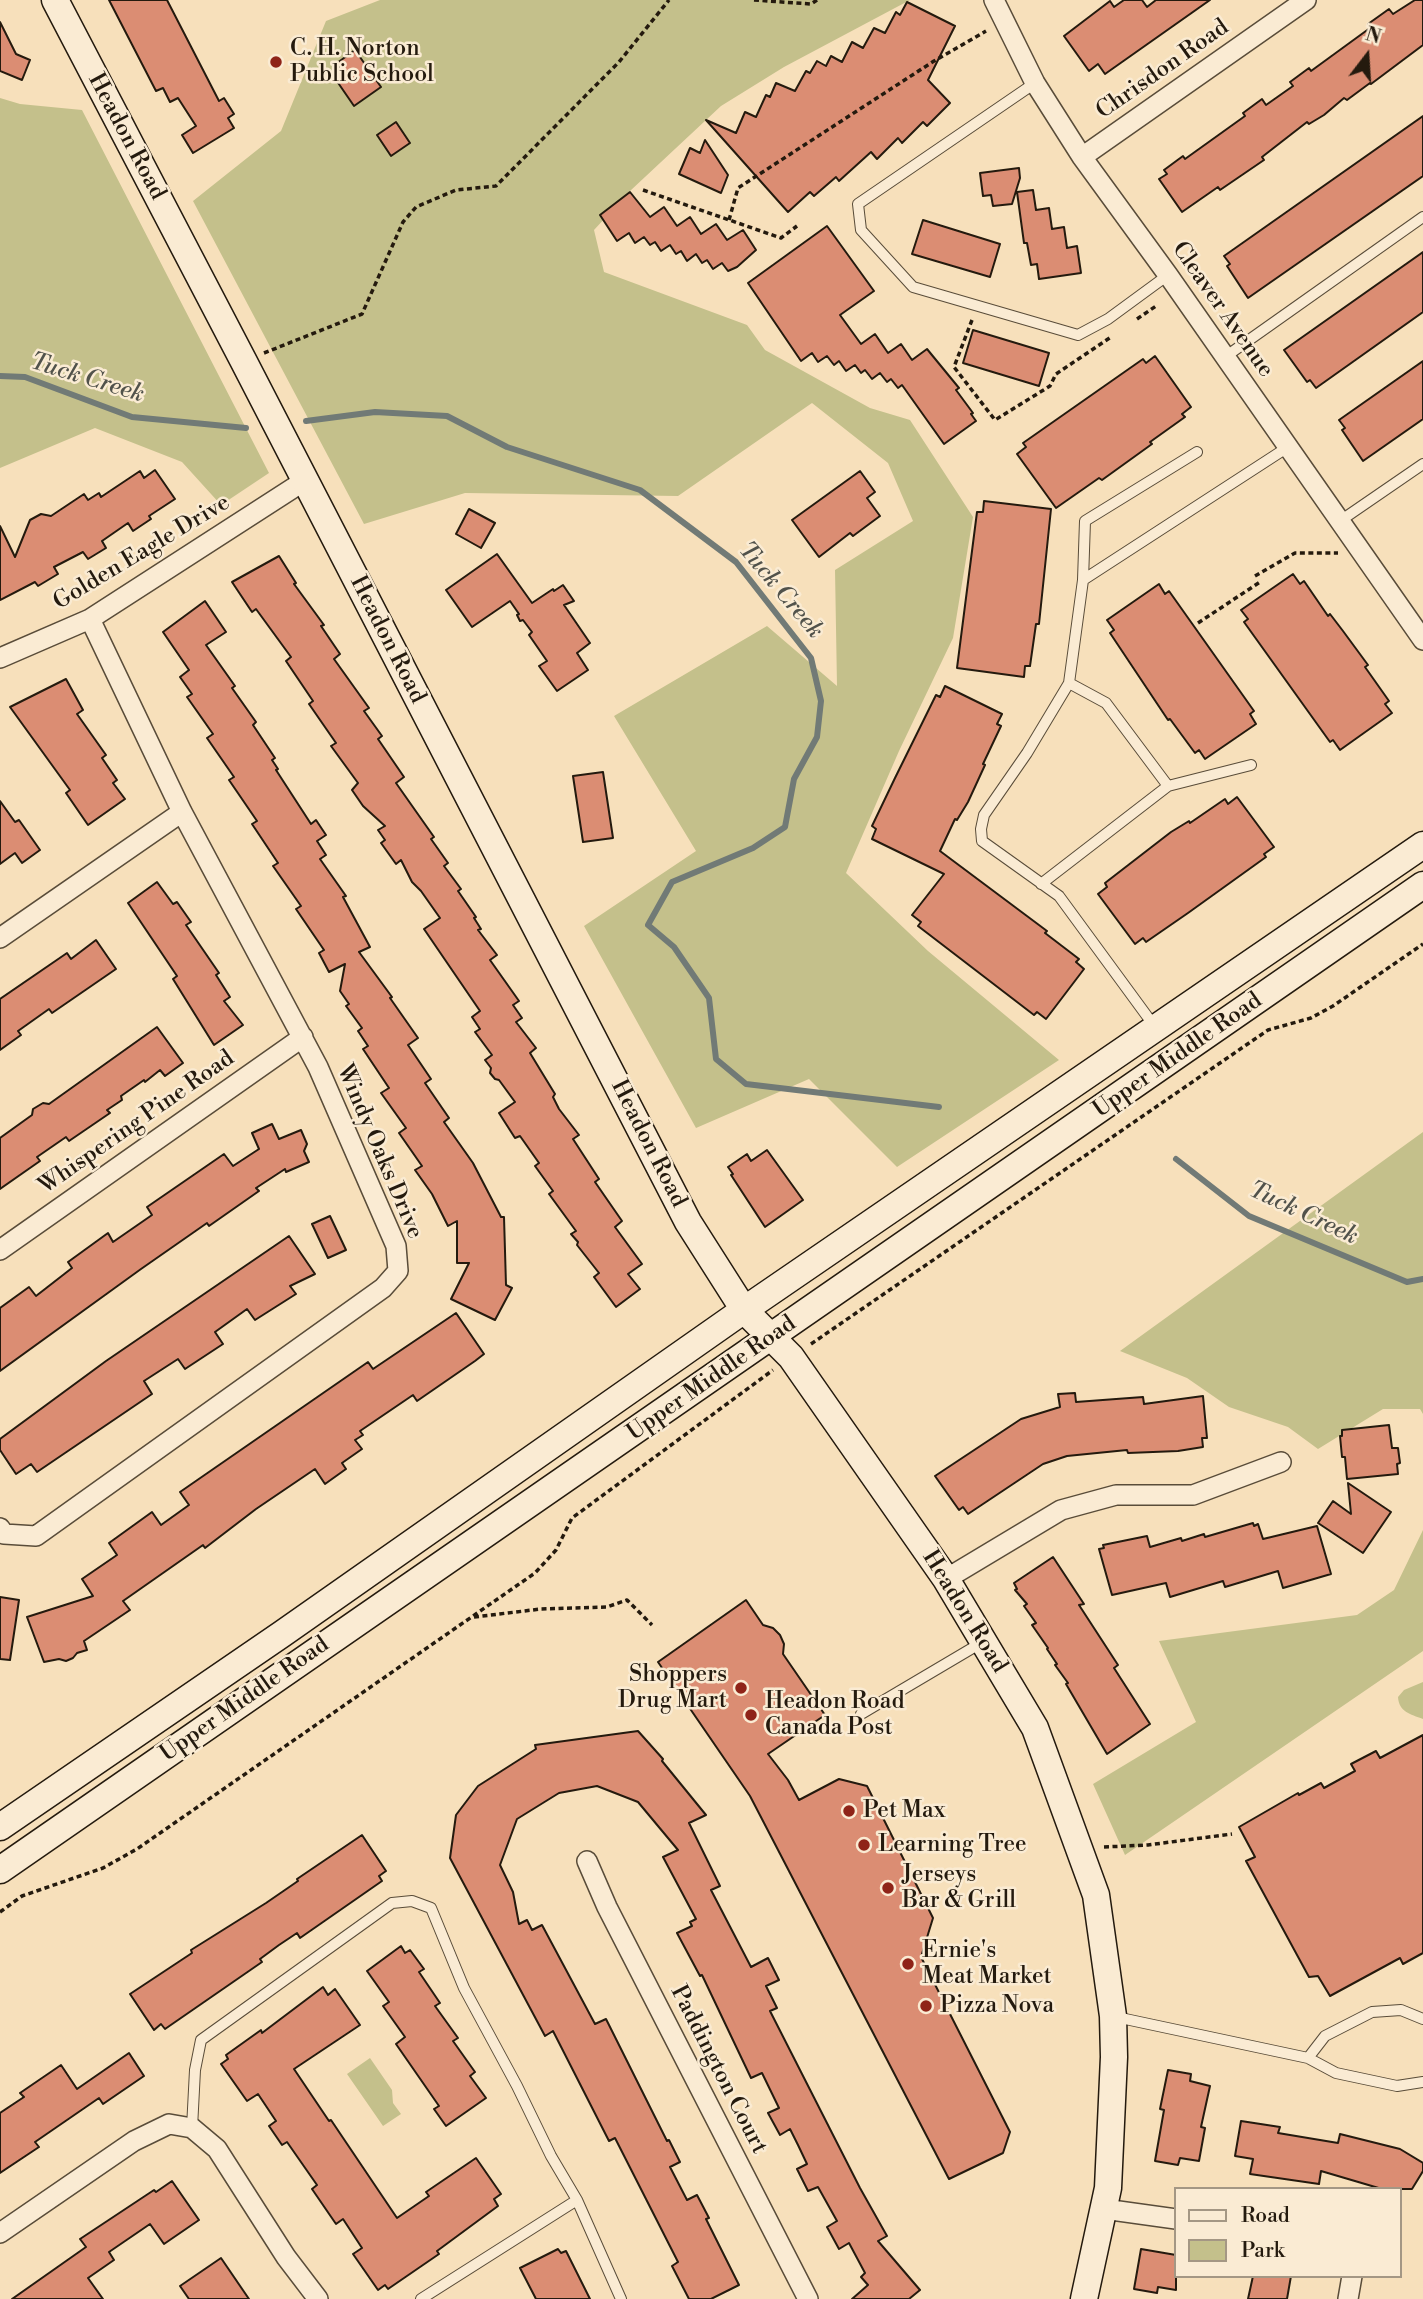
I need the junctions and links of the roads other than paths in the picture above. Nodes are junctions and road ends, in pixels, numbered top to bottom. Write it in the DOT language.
graph roads {
  1 [pos="54,0"];
  2 [pos="995,0"];
  3 [pos="1306,0"];
  4 [pos="1035,83"];
  5 [pos="1082,157"];
  6 [pos="1423,217"];
  7 [pos="1168,275"];
  8 [pos="1225,357"];
  9 [pos="1289,447"];
  10 [pos="1196,452"];
  11 [pos="1423,464"];
  12 [pos="304,481"];
  13 [pos="1340,521"];
  14 [pos="1083,580"];
  15 [pos="90,619"];
  16 [pos="1423,640"];
  17 [pos="0,658"];
  18 [pos="1069,683"];
  19 [pos="1251,765"];
  20 [pos="1168,786"];
  21 [pos="182,812"];
  22 [pos="1423,845"];
  23 [pos="1041,884"];
  24 [pos="1423,885"];
  25 [pos="0,938"];
  26 [pos="1156,1028"];
  27 [pos="303,1037"];
  28 [pos="0,1250"];
  29 [pos="744,1310"];
  30 [pos="773,1337"];
  31 [pos="1281,1462"];
  32 [pos="0,1528"];
  33 [pos="946,1579"];
  34 [pos="983,1642"];
  35 [pos="862,1714"];
  36 [pos="0,1826"];
  37 [pos="587,1861"];
  38 [pos="0,1870"];
  39 [pos="1112,2017"];
  40 [pos="1423,2019"];
  41 [pos="1308,2058"];
  42 [pos="1423,2082"];
  43 [pos="191,2128"];
  44 [pos="577,2200"];
  45 [pos="1104,2209"];
  46 [pos="1174,2219"];
  47 [pos="0,2233"];
  48 [pos="1352,2278"];
  49 [pos="318,2299"];
  50 [pos="421,2299"];
  51 [pos="621,2299"];
  52 [pos="808,2299"];
  53 [pos="1084,2299"];
  54 [pos="1348,2299"];
  1 -- 12 [label="main road, Headon Road"];
  2 -- 4 [label="street, Cleaver Avenue"];
  3 -- 5 [label="street, Chrisdon Road"];
  4 -- 5 [label="street, Cleaver Avenue"];
  4 -- 7 [label="lane"];
  5 -- 7 [label="street, Cleaver Avenue"];
  6 -- 8 [label="lane"];
  7 -- 8 [label="street, Cleaver Avenue"];
  8 -- 9 [label="street, Cleaver Avenue"];
  9 -- 13 [label="street, Cleaver Avenue"];
  9 -- 14 [label="lane"];
  10 -- 14 [label="lane"];
  11 -- 13 [label="lane"];
  12 -- 15 [label="street, Golden Eagle Drive"];
  12 -- 29 [label="main road, Headon Road"];
  13 -- 16 [label="street, Cleaver Avenue"];
  14 -- 18 [label="lane"];
  15 -- 17 [label="street, Golden Eagle Drive"];
  15 -- 21 [label="street, Windy Oaks Drive"];
  18 -- 20 [label="lane"];
  18 -- 23 [label="lane"];
  19 -- 20 [label="lane"];
  20 -- 23 [label="lane"];
  21 -- 25 [label="street"];
  21 -- 27 [label="street, Windy Oaks Drive"];
  22 -- 26 [label="main road, Upper Middle Road"];
  23 -- 26 [label="lane"];
  24 -- 30 [label="main road, Upper Middle Road"];
  26 -- 29 [label="main road, Upper Middle Road"];
  27 -- 28 [label="street, Whispering Pine Road"];
  27 -- 32 [label="street, Windy Oaks Drive"];
  29 -- 30 [label="main road, Headon Road"];
  29 -- 36 [label="main road, Upper Middle Road"];
  30 -- 33 [label="main road, Headon Road"];
  30 -- 38 [label="main road, Upper Middle Road"];
  31 -- 33 [label="street"];
  33 -- 34 [label="main road, Headon Road"];
  34 -- 35 [label="lane"];
  34 -- 39 [label="main road, Headon Road"];
  37 -- 52 [label="street, Paddington Court"];
  39 -- 41 [label="lane"];
  39 -- 45 [label="main road, Headon Road"];
  40 -- 41 [label="lane"];
  41 -- 42 [label="lane"];
  43 -- 44 [label="lane"];
  43 -- 47 [label="street"];
  43 -- 49 [label="street"];
  44 -- 50 [label="lane"];
  44 -- 51 [label="lane"];
  45 -- 46 [label="street"];
  45 -- 53 [label="main road, Headon Road"];
  48 -- 54 [label="street"];
}
